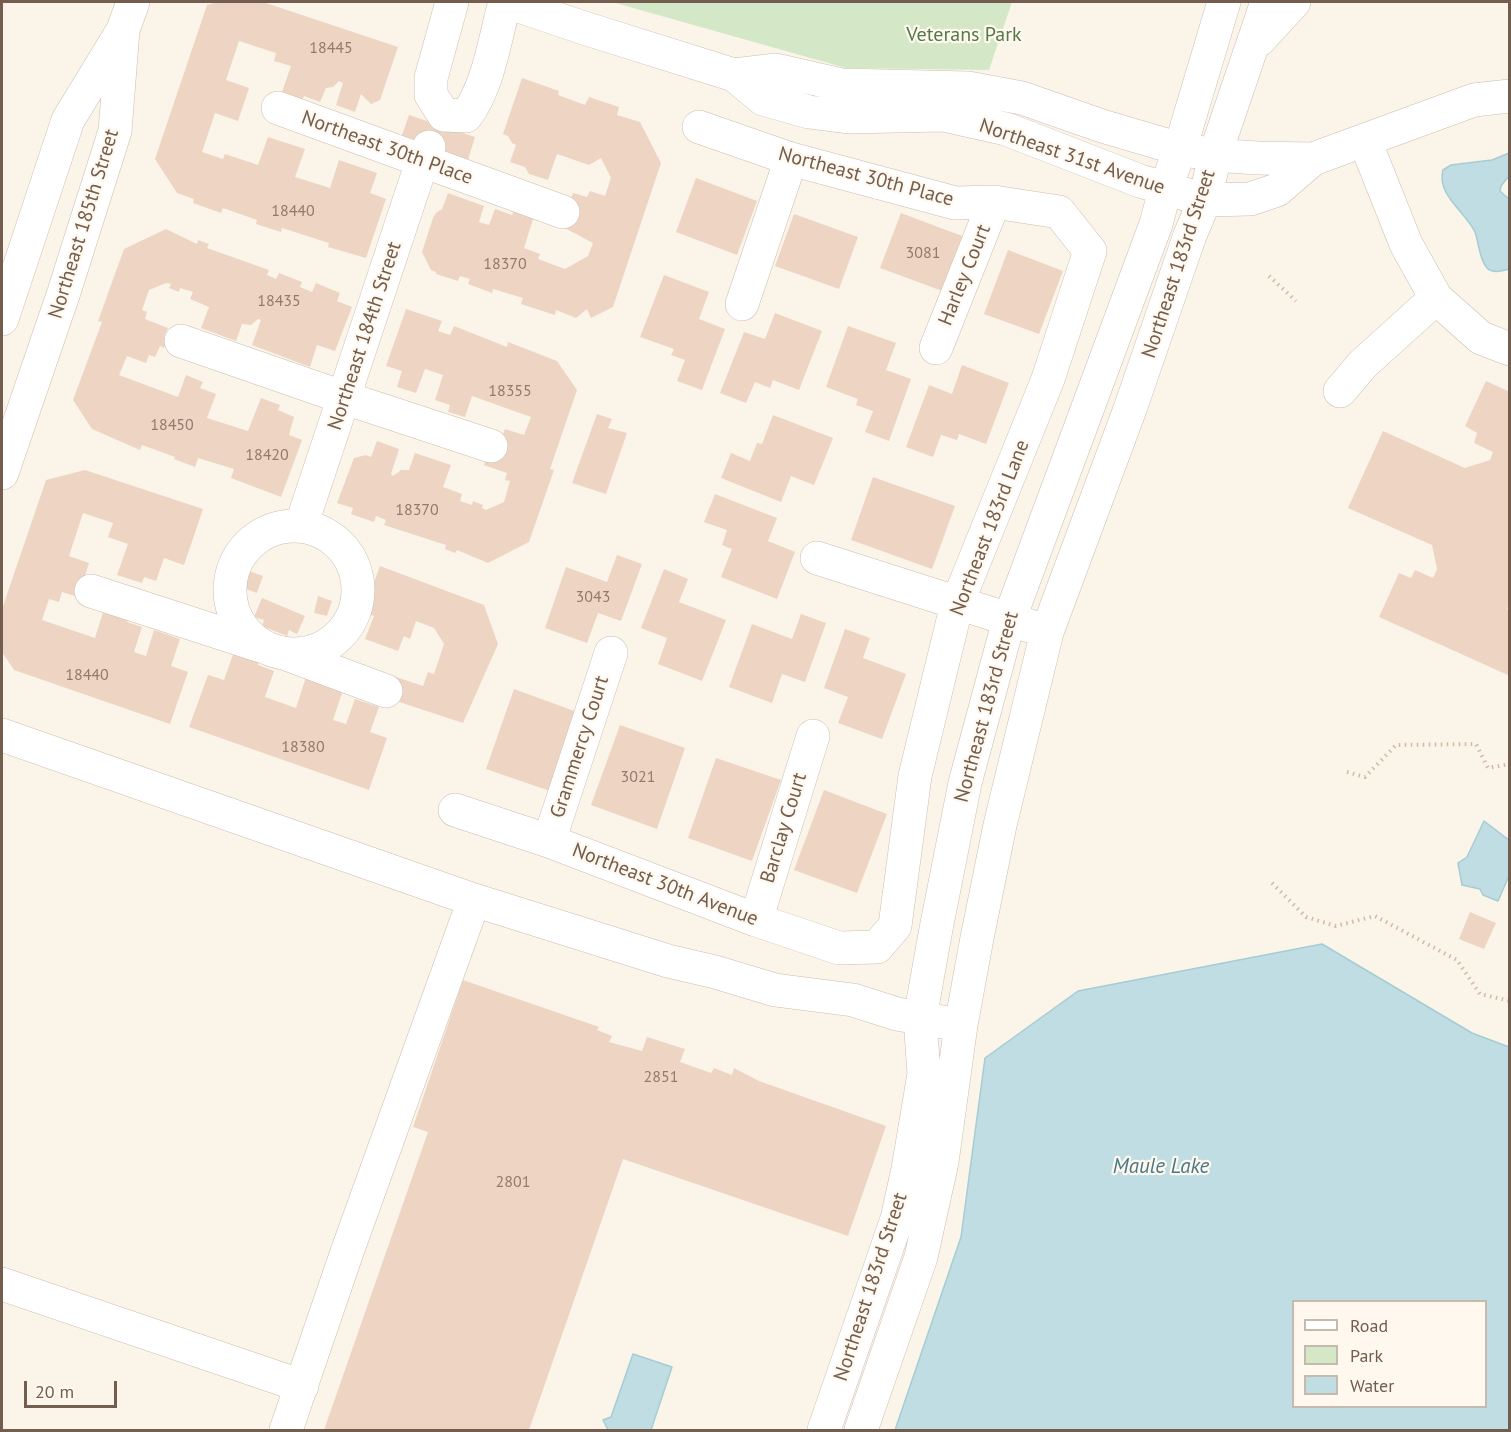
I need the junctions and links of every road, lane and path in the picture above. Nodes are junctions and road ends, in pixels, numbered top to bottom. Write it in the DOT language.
graph roads {
  1 [pos="452,2"];
  2 [pos="506,2"];
  3 [pos="1224,2"];
  4 [pos="1267,2"];
  5 [pos="1294,2"];
  6 [pos="128,16"];
  7 [pos="1253,46"];
  8 [pos="734,75"];
  9 [pos="1509,96"];
  10 [pos="278,108"];
  11 [pos="699,127"];
  12 [pos="434,137"];
  13 [pos="1365,141"];
  14 [pos="1180,149"];
  15 [pos="1215,155"];
  16 [pos="791,159"];
  17 [pos="1313,159"];
  18 [pos="1165,190"];
  19 [pos="1205,200"];
  20 [pos="994,202"];
  21 [pos="563,212"];
  22 [pos="1090,251"];
  23 [pos="17,275"];
  24 [pos="1269,276"];
  25 [pos="64,292"];
  26 [pos="1436,298"];
  27 [pos="1296,301"];
  28 [pos="742,304"];
  29 [pos="2,319"];
  30 [pos="181,341"];
  31 [pos="936,348"];
  32 [pos="1509,349"];
  33 [pos="1340,391"];
  34 [pos="345,398"];
  35 [pos="491,446"];
  36 [pos="2,473"];
  37 [pos="301,526"];
  38 [pos="817,558"];
  39 [pos="91,591"];
  40 [pos="957,604"];
  41 [pos="1009,620"];
  42 [pos="1047,632"];
  43 [pos="274,650"];
  44 [pos="611,653"];
  45 [pos="386,691"];
  46 [pos="2,735"];
  47 [pos="813,736"];
  48 [pos="1509,764"];
  49 [pos="1347,772"];
  50 [pos="455,810"];
  51 [pos="549,841"];
  52 [pos="1272,883"];
  53 [pos="474,900"];
  54 [pos="756,920"];
  55 [pos="877,947"];
  56 [pos="1509,1001"];
  57 [pos="920,1018"];
  58 [pos="961,1025"];
  59 [pos="2,1284"];
  60 [pos="302,1386"];
  61 [pos="286,1431"];
  62 [pos="824,1431"];
  63 [pos="861,1431"];
  1 -- 12 [label="street"];
  2 -- 8 [label="street, Northeast 31st Avenue"];
  2 -- 12 [label="street"];
  3 -- 14 [label="street, Northeast 183rd Street"];
  4 -- 7 [label="street, Northeast 183rd Street"];
  5 -- 7 [label="street"];
  6 -- 23 [label="street, Northeast 185th Street"];
  6 -- 25 [label="street, Northeast 185th Street"];
  7 -- 15 [label="street, Northeast 183rd Street"];
  8 -- 14 [label="street, Northeast 31st Avenue"];
  8 -- 18 [label="street, Northeast 31st Avenue"];
  9 -- 13 [label="street"];
  10 -- 12 [label="street, Northeast 30th Place"];
  11 -- 16 [label="street, Northeast 30th Place"];
  12 -- 21 [label="street, Northeast 30th Place"];
  12 -- 34 [label="street, Northeast 184th Street"];
  13 -- 17 [label="street"];
  13 -- 26 [label="street"];
  14 -- 15 [label="street, Northeast 31st Avenue"];
  14 -- 18 [label="street, Northeast 183rd Street"];
  15 -- 17 [label="street, Northeast 31st Avenue"];
  15 -- 19 [label="street, Northeast 183rd Street"];
  16 -- 20 [label="street, Northeast 30th Place"];
  16 -- 28 [label="street"];
  17 -- 19 [label="street, Northeast 31st Avenue"];
  18 -- 19 [label="street, Northeast 31st Avenue"];
  18 -- 41 [label="street, Northeast 183rd Street"];
  19 -- 42 [label="street, Northeast 183rd Street"];
  20 -- 22 [label="street, Northeast 30th Place"];
  20 -- 31 [label="street, Harley Court"];
  22 -- 40 [label="street, Northeast 183rd Lane"];
  23 -- 25 [label="street"];
  23 -- 29 [label="street, Northeast 185th Street"];
  24 -- 27 [label="path"];
  25 -- 36 [label="street, Northeast 185th Street"];
  26 -- 32 [label="street"];
  26 -- 33 [label="street"];
  30 -- 34 [label="street"];
  34 -- 35 [label="street"];
  34 -- 37 [label="street, Northeast 184th Street"];
  37 -- 43 [label="street"];
  37 -- 43 [label="street"];
  38 -- 40 [label="street"];
  39 -- 43 [label="street"];
  40 -- 41 [label="street"];
  40 -- 55 [label="street, Northeast 183rd Lane"];
  41 -- 42 [label="street"];
  41 -- 57 [label="street, Northeast 183rd Street"];
  42 -- 58 [label="street, Northeast 183rd Street"];
  43 -- 45 [label="street"];
  44 -- 51 [label="street, Grammercy Court"];
  46 -- 53 [label="street"];
  47 -- 54 [label="street, Barclay Court"];
  48 -- 49 [label="path"];
  50 -- 51 [label="street, Northeast 30th Avenue"];
  51 -- 54 [label="street, Northeast 30th Avenue"];
  52 -- 56 [label="path"];
  53 -- 57 [label="street"];
  53 -- 60 [label="street"];
  54 -- 55 [label="street, Northeast 30th Avenue"];
  57 -- 58 [label="street"];
  57 -- 62 [label="street, Northeast 183rd Street"];
  58 -- 63 [label="street, Northeast 183rd Street"];
  59 -- 60 [label="street"];
  60 -- 61 [label="street"];
}
